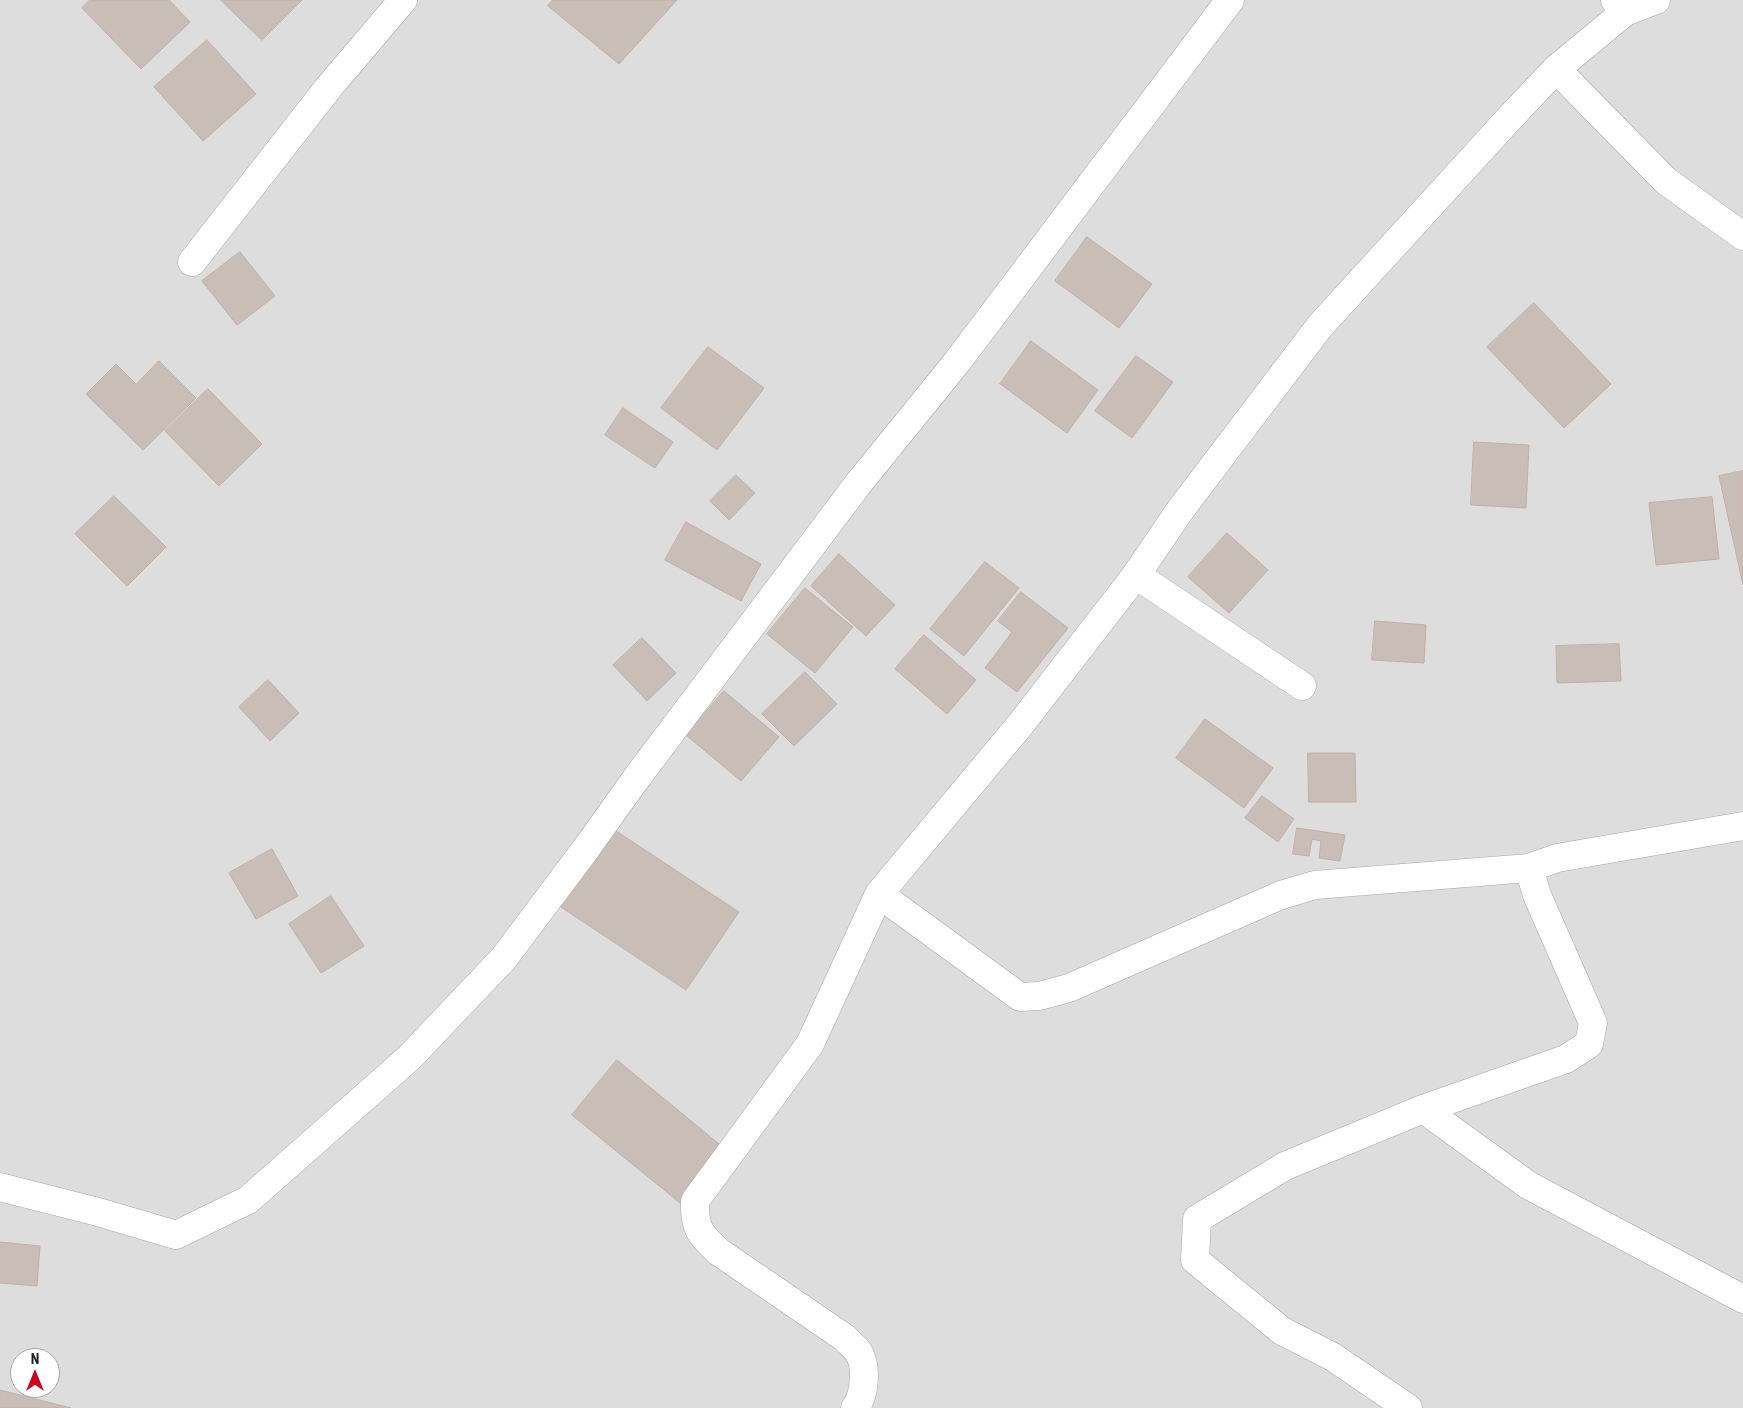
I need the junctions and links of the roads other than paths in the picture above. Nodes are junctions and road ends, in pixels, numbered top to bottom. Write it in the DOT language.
graph roads {
  1 [pos="403,0"];
  2 [pos="1230,0"];
  3 [pos="1656,0"];
  4 [pos="1620,6"];
  5 [pos="1556,69"];
  6 [pos="1743,236"];
  7 [pos="192,262"];
  8 [pos="1136,575"];
  9 [pos="1302,686"];
  10 [pos="1743,826"];
  11 [pos="1529,868"];
  12 [pos="879,894"];
  13 [pos="1423,1108"];
  14 [pos="0,1187"];
  15 [pos="1743,1299"];
  16 [pos="855,1408"];
  17 [pos="1408,1408"];
  1 -- 7 [label="street"];
  2 -- 14 [label="street"];
  3 -- 4 [label="street"];
  4 -- 5 [label="street"];
  5 -- 6 [label="street"];
  5 -- 8 [label="street"];
  8 -- 9 [label="street"];
  8 -- 12 [label="street"];
  10 -- 11 [label="street"];
  11 -- 12 [label="street"];
  11 -- 13 [label="street"];
  12 -- 16 [label="street"];
  13 -- 15 [label="street"];
  13 -- 17 [label="street"];
}
